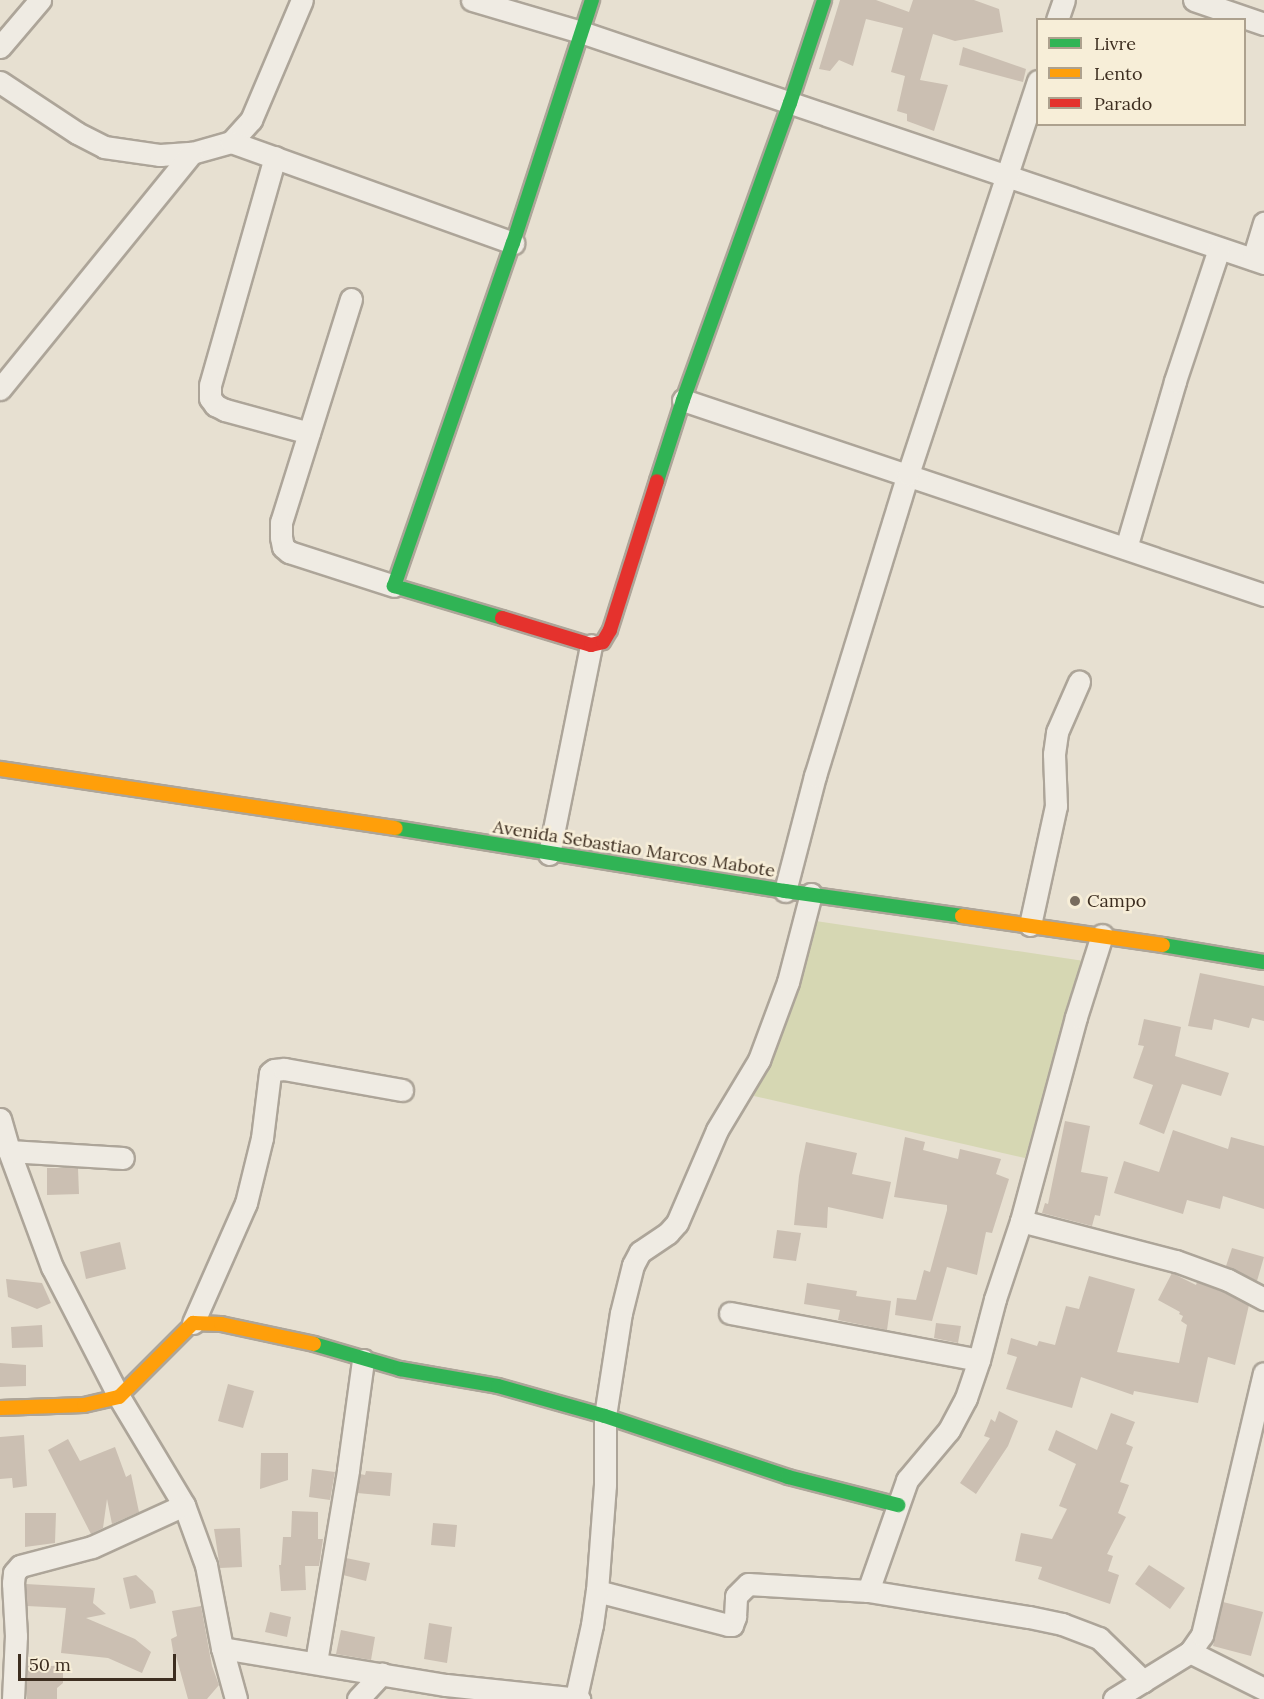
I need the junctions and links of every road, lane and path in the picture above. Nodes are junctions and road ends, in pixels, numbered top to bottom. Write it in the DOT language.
graph roads {
  1 [pos="40,0"];
  2 [pos="302,0"];
  3 [pos="471,0"];
  4 [pos="592,0"];
  5 [pos="824,0"];
  6 [pos="1064,0"];
  7 [pos="1194,0"];
  8 [pos="1059,18"];
  9 [pos="1264,24"];
  10 [pos="582,32"];
  11 [pos="0,47"];
  12 [pos="0,82"];
  13 [pos="1036,87"];
  14 [pos="790,103"];
  15 [pos="231,142"];
  16 [pos="192,153"];
  17 [pos="275,158"];
  18 [pos="1007,176"];
  19 [pos="1264,223"];
  20 [pos="513,243"];
  21 [pos="1219,249"];
  22 [pos="1258,261"];
  23 [pos="351,299"];
  24 [pos="0,389"];
  25 [pos="682,400"];
  26 [pos="309,433"];
  27 [pos="908,474"];
  28 [pos="1126,548"];
  29 [pos="394,586"];
  30 [pos="1264,595"];
  31 [pos="591,645"];
  32 [pos="1079,682"];
  33 [pos="0,769"];
  34 [pos="549,854"];
  35 [pos="785,891"];
  36 [pos="811,894"];
  37 [pos="1030,925"];
  38 [pos="1102,935"];
  39 [pos="1264,962"];
  40 [pos="402,1090"];
  41 [pos="0,1119"];
  42 [pos="9,1151"];
  43 [pos="123,1158"];
  44 [pos="1021,1221"];
  45 [pos="1264,1299"];
  46 [pos="730,1313"];
  47 [pos="193,1323"];
  48 [pos="363,1360"];
  49 [pos="979,1360"];
  50 [pos="1264,1373"];
  51 [pos="119,1396"];
  52 [pos="1261,1399"];
  53 [pos="0,1408"];
  54 [pos="605,1416"];
  55 [pos="184,1505"];
  56 [pos="898,1505"];
  57 [pos="868,1591"];
  58 [pos="597,1592"];
  59 [pos="222,1648"];
  60 [pos="1190,1652"];
  61 [pos="316,1662"];
  62 [pos="382,1673"];
  63 [pos="1143,1681"];
  64 [pos="1264,1689"];
  65 [pos="568,1698"];
  66 [pos="13,1699"];
  67 [pos="236,1699"];
  68 [pos="358,1699"];
  69 [pos="1114,1699"];
  1 -- 11 [label="street"];
  2 -- 15 [label="street"];
  3 -- 10 [label="street"];
  4 -- 10 [label="street"];
  5 -- 14 [label="street"];
  6 -- 8 [label="street"];
  7 -- 9 [label="street"];
  10 -- 14 [label="street"];
  10 -- 20 [label="street"];
  12 -- 16 [label="street"];
  13 -- 18 [label="street"];
  14 -- 18 [label="street"];
  14 -- 25 [label="street"];
  15 -- 16 [label="street"];
  15 -- 17 [label="street"];
  16 -- 24 [label="street"];
  17 -- 20 [label="street"];
  17 -- 26 [label="street"];
  18 -- 21 [label="street"];
  18 -- 27 [label="street"];
  19 -- 22 [label="street"];
  20 -- 29 [label="street"];
  21 -- 22 [label="street"];
  21 -- 28 [label="street"];
  23 -- 26 [label="street"];
  25 -- 27 [label="street"];
  25 -- 31 [label="street"];
  26 -- 29 [label="street"];
  27 -- 28 [label="street"];
  27 -- 35 [label="street"];
  28 -- 30 [label="street"];
  29 -- 31 [label="street"];
  31 -- 34 [label="street"];
  32 -- 37 [label="street"];
  33 -- 34 [label="street, Avenida Sebastiao Marcos Mabote"];
  34 -- 35 [label="street, Avenida Sebastiao Marcos Mabote"];
  35 -- 36 [label="street, Avenida Sebastiao Marcos Mabote"];
  36 -- 37 [label="street, Avenida Sebastiao Marcos Mabote"];
  36 -- 54 [label="street"];
  37 -- 38 [label="street, Avenida Sebastiao Marcos Mabote"];
  38 -- 39 [label="street, Avenida Sebastiao Marcos Mabote"];
  38 -- 44 [label="street"];
  40 -- 47 [label="street"];
  41 -- 42 [label="street"];
  42 -- 43 [label="street"];
  42 -- 51 [label="street"];
  44 -- 45 [label="street"];
  44 -- 49 [label="street"];
  46 -- 49 [label="street"];
  47 -- 48 [label="street"];
  47 -- 51 [label="street"];
  48 -- 54 [label="street"];
  48 -- 61 [label="street"];
  49 -- 56 [label="street"];
  50 -- 52 [label="street"];
  51 -- 53 [label="street"];
  51 -- 55 [label="street"];
  52 -- 60 [label="street"];
  54 -- 56 [label="street"];
  54 -- 58 [label="street"];
  55 -- 59 [label="street"];
  55 -- 66 [label="street"];
  56 -- 57 [label="street"];
  57 -- 58 [label="street"];
  57 -- 63 [label="street"];
  58 -- 65 [label="street"];
  59 -- 61 [label="street"];
  59 -- 67 [label="street"];
  60 -- 63 [label="street"];
  60 -- 64 [label="street"];
  61 -- 62 [label="street"];
  62 -- 65 [label="street"];
  62 -- 68 [label="street"];
  63 -- 69 [label="street"];
}
